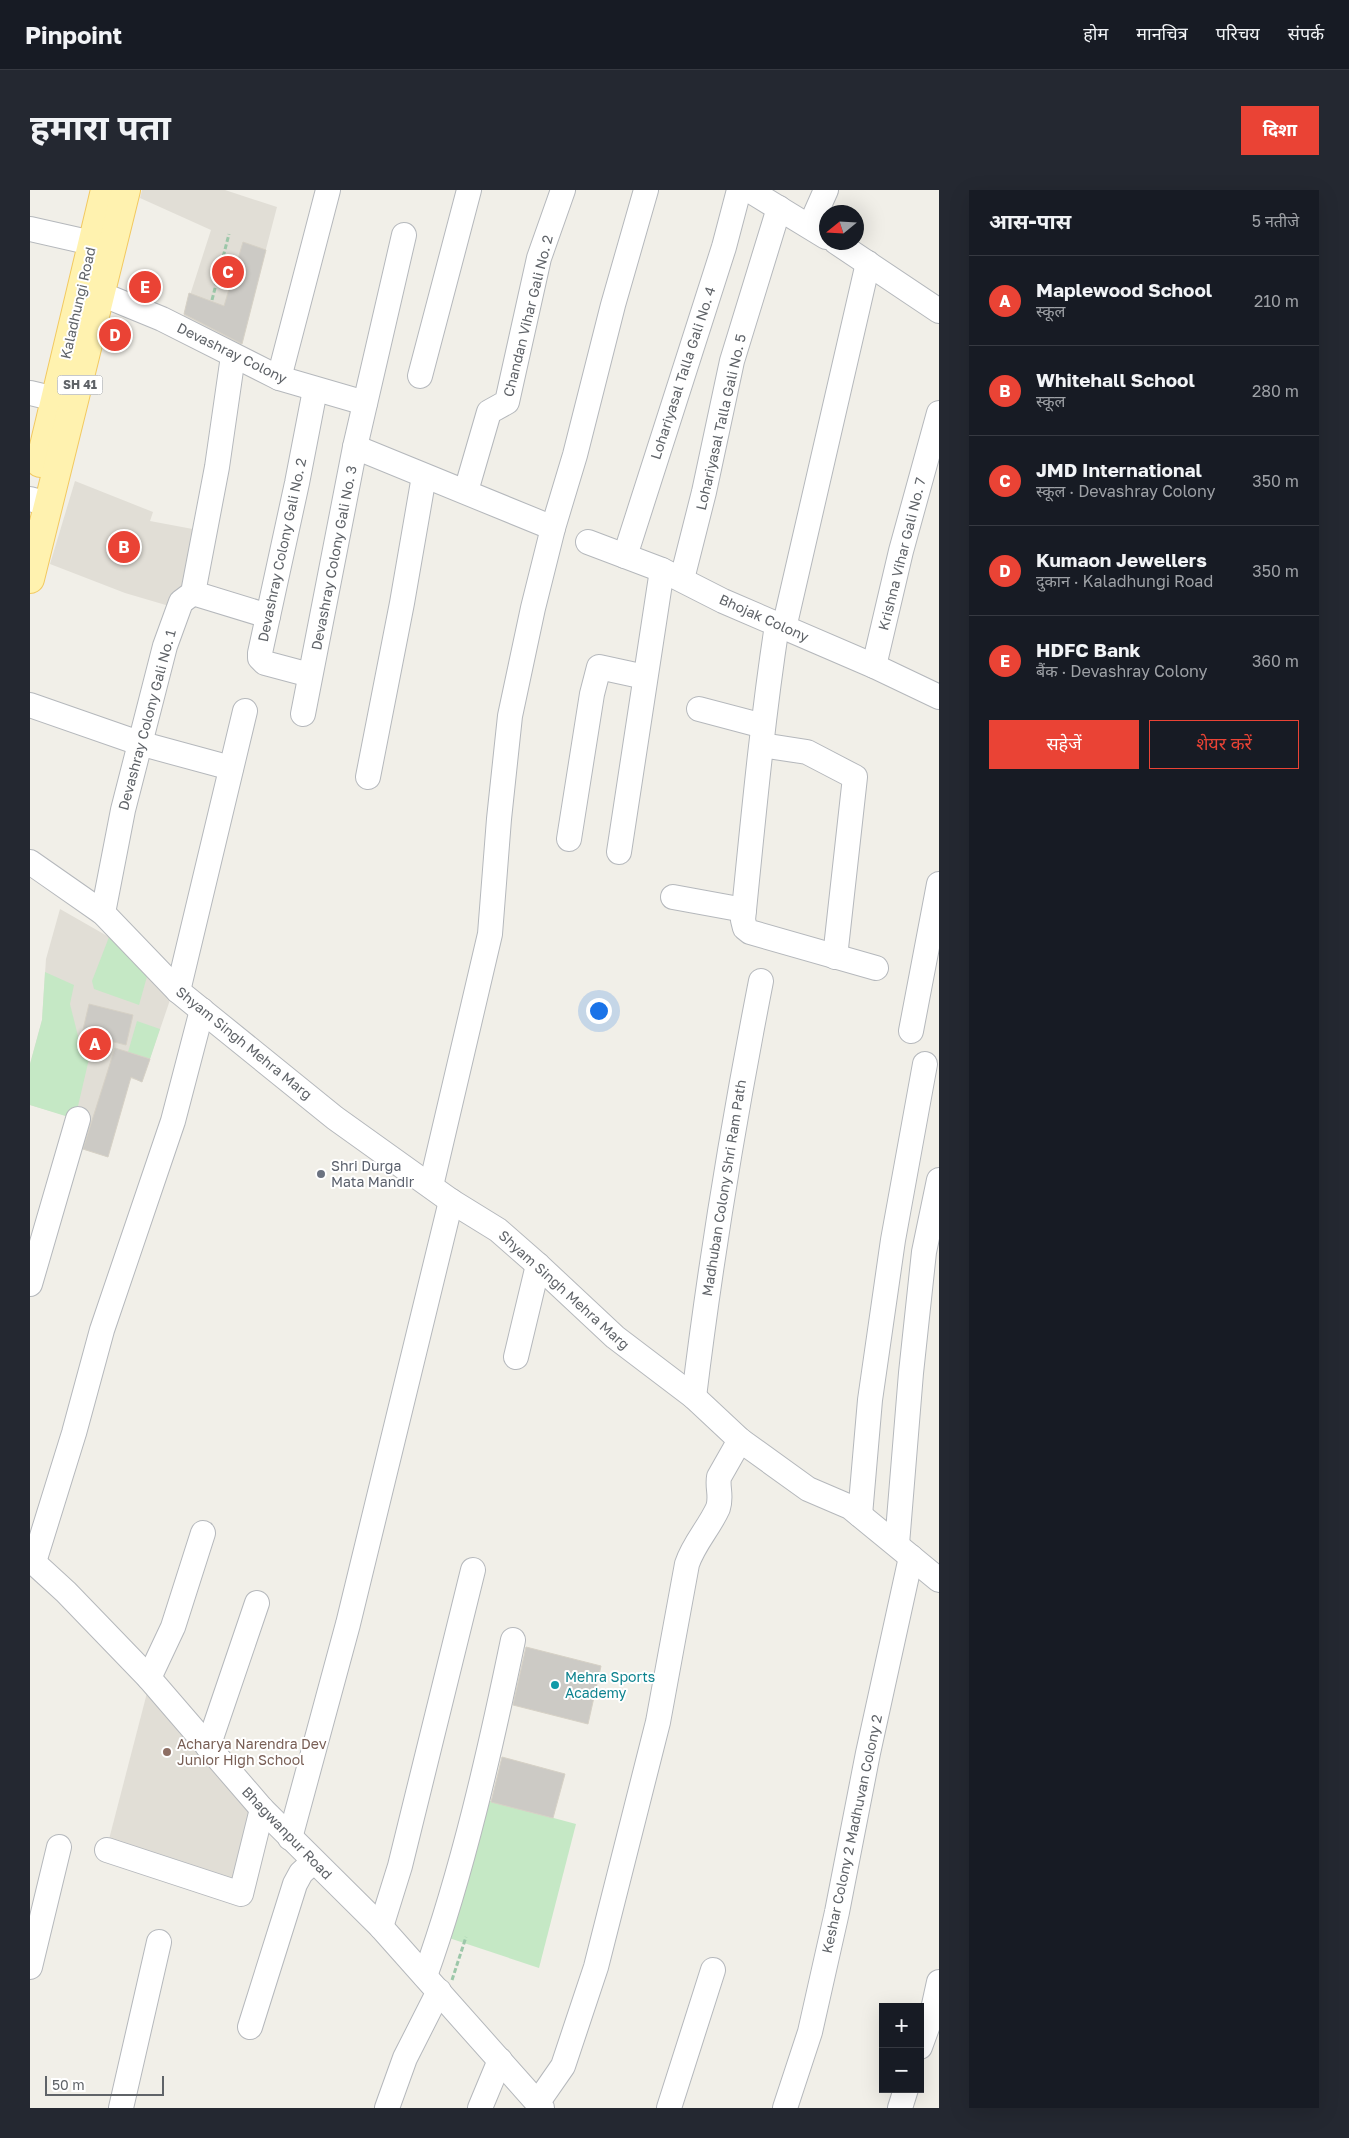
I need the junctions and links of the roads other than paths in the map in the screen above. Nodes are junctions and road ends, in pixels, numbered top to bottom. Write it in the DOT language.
graph roads {
  1 [pos="105,190"];
  2 [pos="126,190"];
  3 [pos="328,190"];
  4 [pos="469,190"];
  5 [pos="563,190"];
  6 [pos="646,190"];
  7 [pos="739,190"];
  8 [pos="749,190"];
  9 [pos="826,190"];
  10 [pos="779,208"];
  11 [pos="30,230"];
  12 [pos="818,231"];
  13 [pos="404,234"];
  14 [pos="92,243"];
  15 [pos="848,250"];
  16 [pos="868,263"];
  17 [pos="92,291"];
  18 [pos="939,311"];
  19 [pos="233,356"];
  20 [pos="420,376"];
  21 [pos="279,378"];
  22 [pos="315,390"];
  23 [pos="54,399"];
  24 [pos="365,403"];
  25 [pos="939,412"];
  26 [pos="356,447"];
  27 [pos="424,476"];
  28 [pos="466,491"];
  29 [pos="35,501"];
  30 [pos="553,528"];
  31 [pos="588,542"];
  32 [pos="625,556"];
  33 [pos="672,574"];
  34 [pos="30,579"];
  35 [pos="193,594"];
  36 [pos="268,616"];
  37 [pos="781,626"];
  38 [pos="874,666"];
  39 [pos="310,676"];
  40 [pos="645,677"];
  41 [pos="939,697"];
  42 [pos="30,705"];
  43 [pos="699,709"];
  44 [pos="245,711"];
  45 [pos="303,714"];
  46 [pos="762,735"];
  47 [pos="139,743"];
  48 [pos="231,768"];
  49 [pos="368,777"];
  50 [pos="570,839"];
  51 [pos="619,852"];
  52 [pos="30,862"];
  53 [pos="939,889"];
  54 [pos="673,898"];
  55 [pos="744,910"];
  56 [pos="103,913"];
  57 [pos="835,957"];
  58 [pos="876,968"];
  59 [pos="761,981"];
  60 [pos="178,991"];
  61 [pos="202,1010"];
  62 [pos="911,1031"];
  63 [pos="925,1064"];
  64 [pos="78,1119"];
  65 [pos="939,1180"];
  66 [pos="431,1186"];
  67 [pos="451,1201"];
  68 [pos="538,1265"];
  69 [pos="30,1284"];
  70 [pos="516,1357"];
  71 [pos="694,1397"];
  72 [pos="740,1440"];
  73 [pos="860,1515"];
  74 [pos="203,1533"];
  75 [pos="904,1551"];
  76 [pos="32,1561"];
  77 [pos="473,1570"];
  78 [pos="939,1580"];
  79 [pos="258,1603"];
  80 [pos="513,1640"];
  81 [pos="149,1678"];
  82 [pos="208,1748"];
  83 [pos="262,1809"];
  84 [pos="290,1838"];
  85 [pos="60,1847"];
  86 [pos="107,1850"];
  87 [pos="313,1862"];
  88 [pos="381,1927"];
  89 [pos="159,1942"];
  90 [pos="30,1967"];
  91 [pos="713,1970"];
  92 [pos="939,1982"];
  93 [pos="437,1989"];
  94 [pos="250,2027"];
  95 [pos="924,2035"];
  96 [pos="500,2060"];
  97 [pos="905,2093"];
  98 [pos="540,2105"];
  99 [pos="121,2108"];
  100 [pos="387,2108"];
  101 [pos="480,2108"];
  102 [pos="669,2108"];
  103 [pos="785,2108"];
  104 [pos="900,2108"];
  1 -- 14 [label="main road, Kaladhungi Road / SH 41"];
  2 -- 17 [label="main road, Kaladhungi Road / SH 41"];
  3 -- 21 [label="street"];
  4 -- 20 [label="street"];
  5 -- 28 [label="street, Chandan Vihar Gali No. 2"];
  6 -- 30 [label="street"];
  7 -- 32 [label="street, Lohariyasal Talla Gali No. 4"];
  8 -- 10 [label="street"];
  9 -- 12 [label="street"];
  10 -- 12 [label="street"];
  10 -- 33 [label="street, Lohariyasal Talla Gali No. 5"];
  11 -- 14 [label="street"];
  13 -- 24 [label="street"];
  14 -- 17 [label="main road, Kaladhungi Road / SH 41"];
  15 -- 16 [label="street"];
  16 -- 18 [label="street"];
  16 -- 37 [label="street"];
  17 -- 19 [label="street, Devashray Colony"];
  17 -- 23 [label="main road, Kaladhungi Road / SH 41"];
  19 -- 21 [label="street, Devashray Colony"];
  19 -- 35 [label="street"];
  21 -- 22 [label="street, Devashray Colony"];
  22 -- 24 [label="street, Devashray Colony"];
  22 -- 36 [label="street, Devashray Colony Gali No. 2"];
  23 -- 29 [label="main road, Kaladhungi Road / SH 41"];
  24 -- 26 [label="street, Devashray Colony Gali No. 3"];
  25 -- 38 [label="street, Krishna Vihar Gali No. 7"];
  26 -- 27 [label="street"];
  26 -- 39 [label="street, Devashray Colony Gali No. 3"];
  27 -- 28 [label="street"];
  27 -- 49 [label="street"];
  28 -- 30 [label="street"];
  29 -- 34 [label="main road, Kaladhungi Road / SH 41"];
  30 -- 66 [label="street"];
  31 -- 32 [label="street, Bhojak Colony"];
  32 -- 33 [label="street, Bhojak Colony"];
  33 -- 37 [label="street, Bhojak Colony"];
  33 -- 40 [label="street, Lohariyasal Talla Gali No. 5"];
  35 -- 36 [label="street"];
  35 -- 47 [label="street, Devashray Colony Gali No. 1"];
  36 -- 39 [label="street, Devashray Colony Gali No. 2"];
  37 -- 38 [label="street, Bhojak Colony"];
  37 -- 46 [label="street"];
  38 -- 41 [label="street, Bhojak Colony"];
  39 -- 45 [label="street, Devashray Colony Gali No. 3"];
  40 -- 50 [label="street"];
  40 -- 51 [label="street, Lohariyasal Talla Gali No. 5"];
  42 -- 47 [label="street"];
  43 -- 46 [label="street"];
  44 -- 48 [label="street"];
  46 -- 55 [label="street"];
  46 -- 57 [label="street"];
  47 -- 48 [label="street"];
  47 -- 56 [label="street, Devashray Colony Gali No. 1"];
  48 -- 60 [label="street"];
  52 -- 56 [label="street, Shyam Singh Mehra Marg"];
  53 -- 62 [label="street"];
  54 -- 55 [label="street"];
  55 -- 57 [label="street"];
  56 -- 60 [label="street, Shyam Singh Mehra Marg"];
  57 -- 58 [label="street"];
  59 -- 71 [label="street, Madhuban Colony Shri Ram Path"];
  60 -- 61 [label="street, Shyam Singh Mehra Marg"];
  61 -- 66 [label="street, Shyam Singh Mehra Marg"];
  61 -- 76 [label="street"];
  63 -- 73 [label="street"];
  64 -- 69 [label="street"];
  65 -- 75 [label="street, Keshar Colony 2 Madhuvan Colony 2"];
  66 -- 67 [label="street, Shyam Singh Mehra Marg"];
  67 -- 68 [label="street, Shyam Singh Mehra Marg"];
  67 -- 84 [label="street"];
  68 -- 70 [label="street"];
  68 -- 71 [label="street, Shyam Singh Mehra Marg"];
  71 -- 72 [label="street, Shyam Singh Mehra Marg"];
  72 -- 73 [label="street, Shyam Singh Mehra Marg"];
  72 -- 98 [label="street"];
  73 -- 75 [label="street, Shyam Singh Mehra Marg"];
  74 -- 81 [label="street"];
  75 -- 78 [label="street, Shyam Singh Mehra Marg"];
  75 -- 103 [label="street, Keshar Colony 2 Madhuvan Colony 2"];
  76 -- 81 [label="street, Bhagwanpur Road"];
  77 -- 88 [label="street"];
  79 -- 82 [label="street"];
  80 -- 93 [label="street"];
  81 -- 82 [label="street, Bhagwanpur Road"];
  82 -- 83 [label="street, Bhagwanpur Road"];
  83 -- 84 [label="street, Bhagwanpur Road"];
  83 -- 86 [label="street"];
  84 -- 87 [label="street, Bhagwanpur Road"];
  85 -- 90 [label="street"];
  87 -- 88 [label="street, Bhagwanpur Road"];
  87 -- 94 [label="street"];
  88 -- 93 [label="street, Bhagwanpur Road"];
  89 -- 99 [label="street"];
  91 -- 102 [label="street"];
  92 -- 95 [label="street"];
  93 -- 96 [label="street, Bhagwanpur Road"];
  93 -- 100 [label="street"];
  96 -- 98 [label="street, Bhagwanpur Road"];
  96 -- 101 [label="street"];
  97 -- 104 [label="street"];
}
